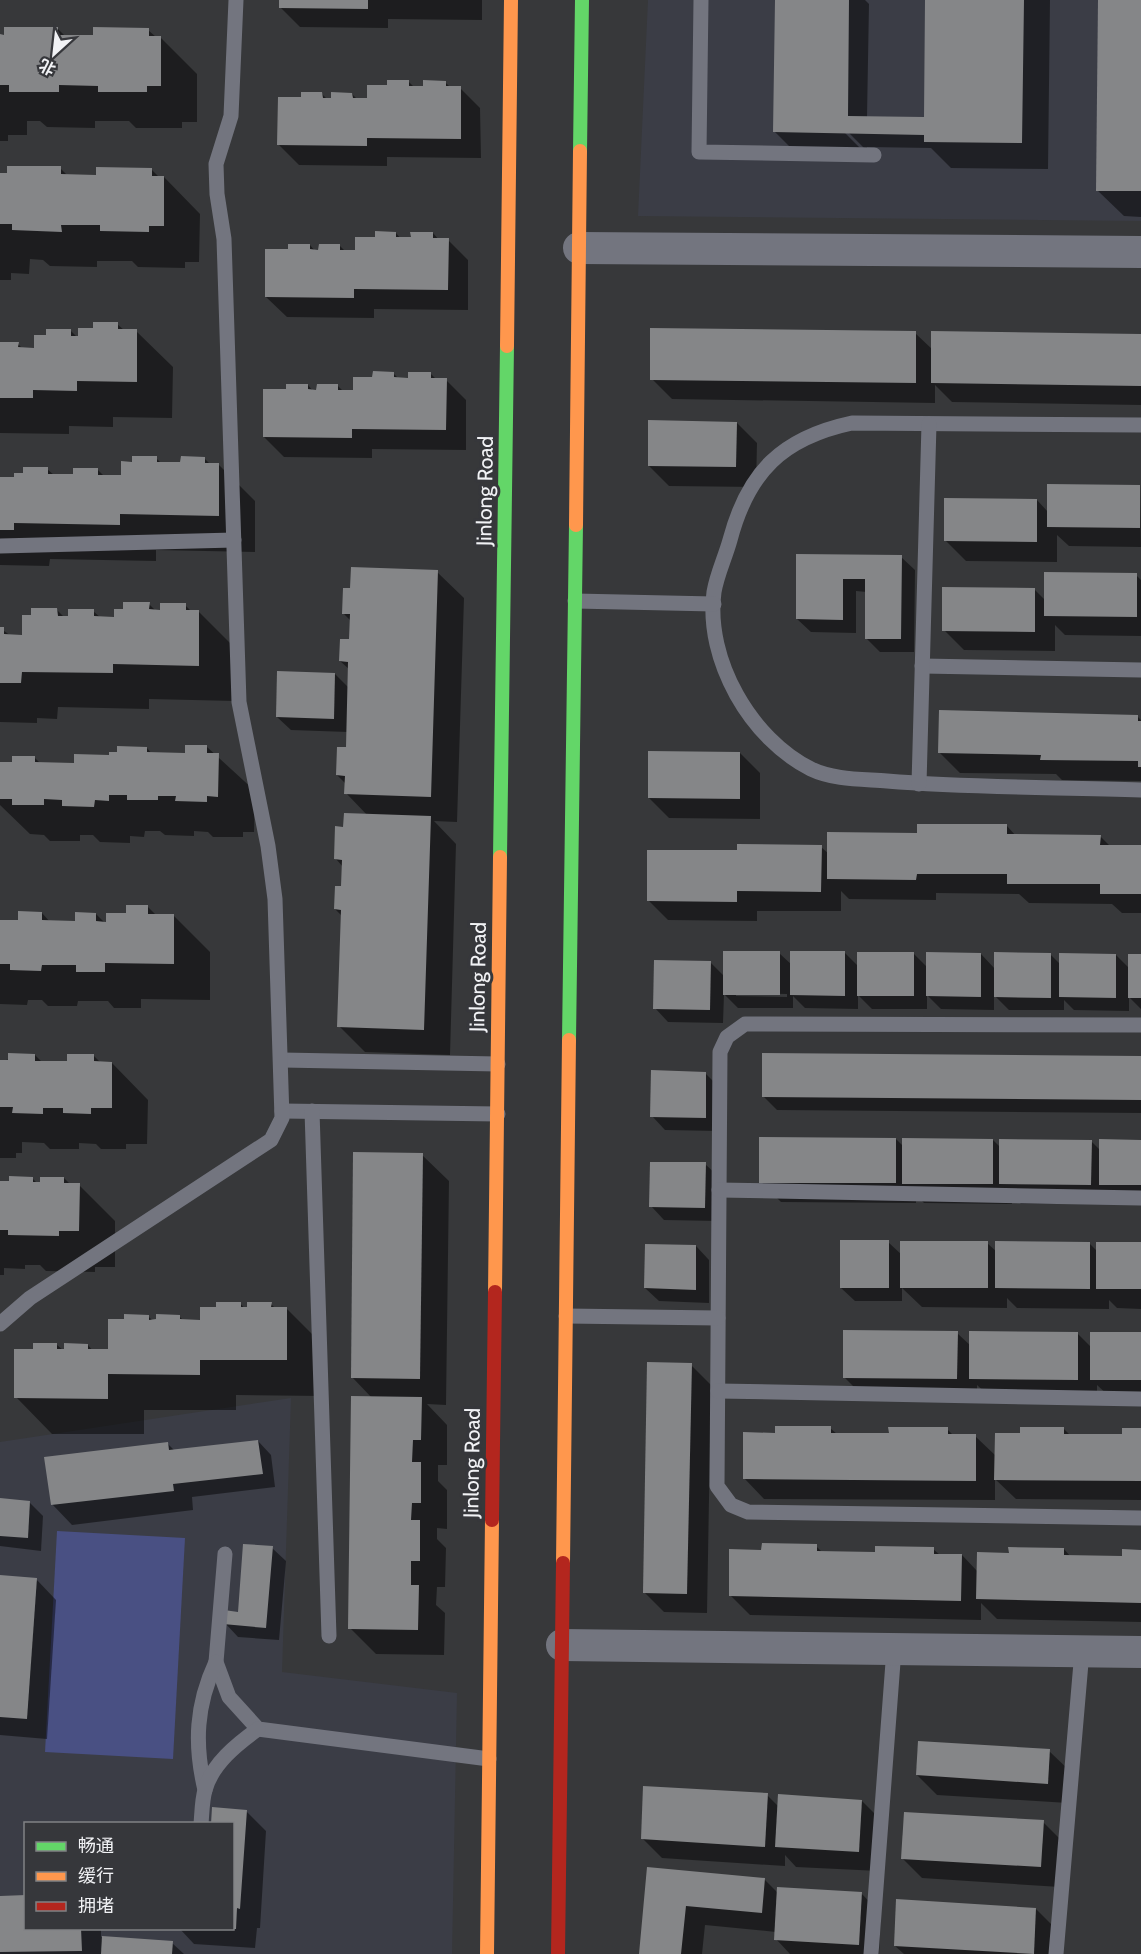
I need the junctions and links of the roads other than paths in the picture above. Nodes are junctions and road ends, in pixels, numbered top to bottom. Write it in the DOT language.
graph roads {
  1 [pos="236,0"];
  2 [pos="511,0"];
  3 [pos="582,0"];
  4 [pos="701,0"];
  5 [pos="874,155"];
  6 [pos="579,248"];
  7 [pos="1141,252"];
  8 [pos="929,424"];
  9 [pos="1141,425"];
  10 [pos="234,540"];
  11 [pos="0,546"];
  12 [pos="575,602"];
  13 [pos="714,604"];
  14 [pos="922,666"];
  15 [pos="1141,670"];
  16 [pos="919,784"];
  17 [pos="1141,790"];
  18 [pos="1141,1024"];
  19 [pos="282,1060"];
  20 [pos="498,1064"];
  21 [pos="282,1111"];
  22 [pos="312,1111"];
  23 [pos="498,1114"];
  24 [pos="719,1190"];
  25 [pos="1141,1198"];
  26 [pos="566,1316"];
  27 [pos="718,1318"];
  28 [pos="0,1324"];
  29 [pos="718,1391"];
  30 [pos="1141,1399"];
  31 [pos="1141,1518"];
  32 [pos="225,1554"];
  33 [pos="329,1636"];
  34 [pos="562,1646"];
  35 [pos="894,1649"];
  36 [pos="1082,1651"];
  37 [pos="1141,1652"];
  38 [pos="216,1662"];
  39 [pos="258,1729"];
  40 [pos="489,1759"];
  41 [pos="205,1790"];
  42 [pos="201,1822"];
  43 [pos="487,1954"];
  44 [pos="558,1954"];
  45 [pos="871,1954"];
  46 [pos="1056,1954"];
  1 -- 10 [label="lane"];
  2 -- 20 [label="main road, Jinlong Road"];
  3 -- 6 [label="main road"];
  4 -- 5 [label="lane"];
  6 -- 7 [label="street"];
  6 -- 12 [label="main road"];
  8 -- 9 [label="lane"];
  8 -- 13 [label="lane"];
  8 -- 14 [label="lane"];
  10 -- 11 [label="lane"];
  10 -- 19 [label="lane"];
  12 -- 13 [label="lane"];
  12 -- 26 [label="main road"];
  13 -- 16 [label="lane"];
  14 -- 15 [label="lane"];
  14 -- 16 [label="lane"];
  16 -- 17 [label="lane"];
  18 -- 24 [label="lane"];
  19 -- 20 [label="lane"];
  19 -- 21 [label="lane"];
  20 -- 23 [label="main road, Jinlong Road"];
  21 -- 22 [label="lane"];
  21 -- 28 [label="lane"];
  22 -- 23 [label="lane"];
  22 -- 33 [label="lane"];
  23 -- 40 [label="main road, Jinlong Road"];
  24 -- 25 [label="lane"];
  24 -- 27 [label="lane"];
  26 -- 27 [label="lane"];
  26 -- 34 [label="main road"];
  27 -- 29 [label="lane"];
  29 -- 30 [label="lane"];
  29 -- 31 [label="lane"];
  32 -- 38 [label="lane"];
  34 -- 35 [label="street"];
  34 -- 44 [label="main road"];
  35 -- 36 [label="street"];
  35 -- 45 [label="lane"];
  36 -- 37 [label="street"];
  36 -- 46 [label="lane"];
  38 -- 39 [label="lane"];
  38 -- 41 [label="lane"];
  39 -- 40 [label="lane"];
  39 -- 41 [label="lane"];
  40 -- 43 [label="main road, Jinlong Road"];
  41 -- 42 [label="lane"];
}
